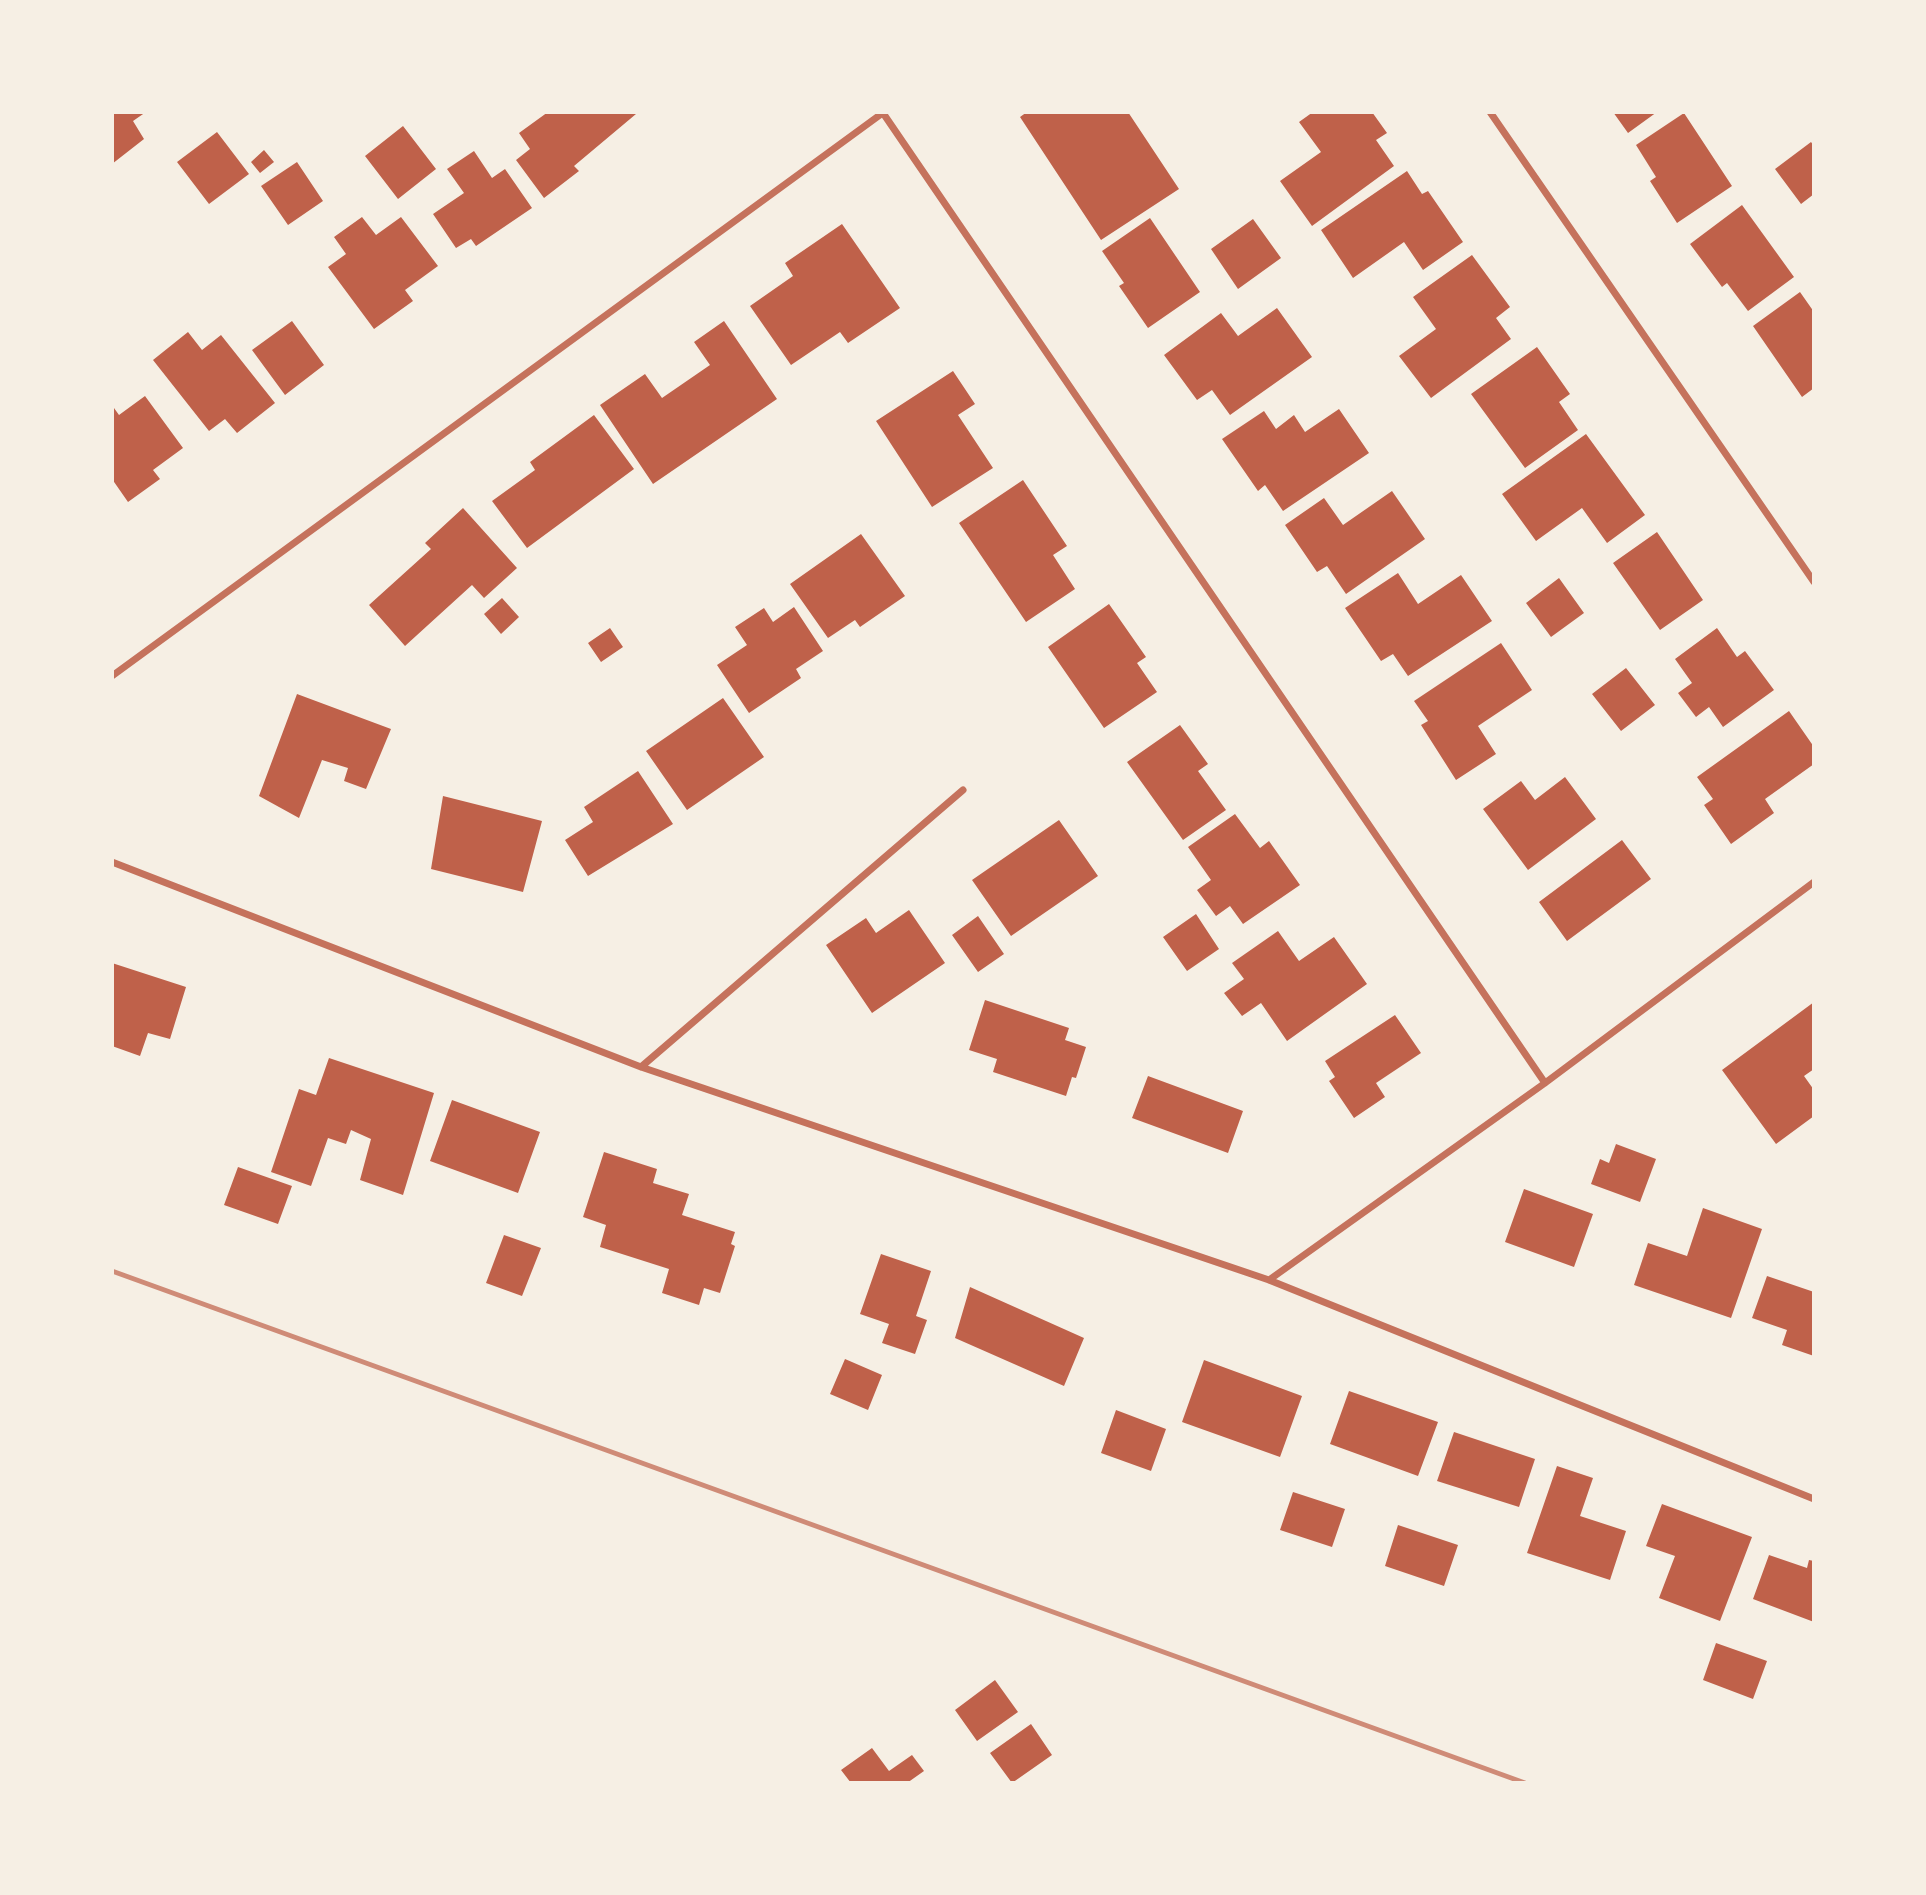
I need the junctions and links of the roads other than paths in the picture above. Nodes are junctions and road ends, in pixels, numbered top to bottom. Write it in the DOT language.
graph roads {
  1 [pos="1490,112"];
  2 [pos="884,113"];
  3 [pos="1814,582"];
  4 [pos="112,676"];
  5 [pos="963,790"];
  6 [pos="112,862"];
  7 [pos="1814,881"];
  8 [pos="641,1067"];
  9 [pos="1545,1083"];
  10 [pos="1269,1280"];
  11 [pos="1814,1499"];
  1 -- 3 [label="street"];
  2 -- 4 [label="street"];
  2 -- 9 [label="street"];
  5 -- 8 [label="street"];
  6 -- 8 [label="street"];
  7 -- 9 [label="street"];
  8 -- 10 [label="street"];
  9 -- 10 [label="street"];
  10 -- 11 [label="street"];
}
